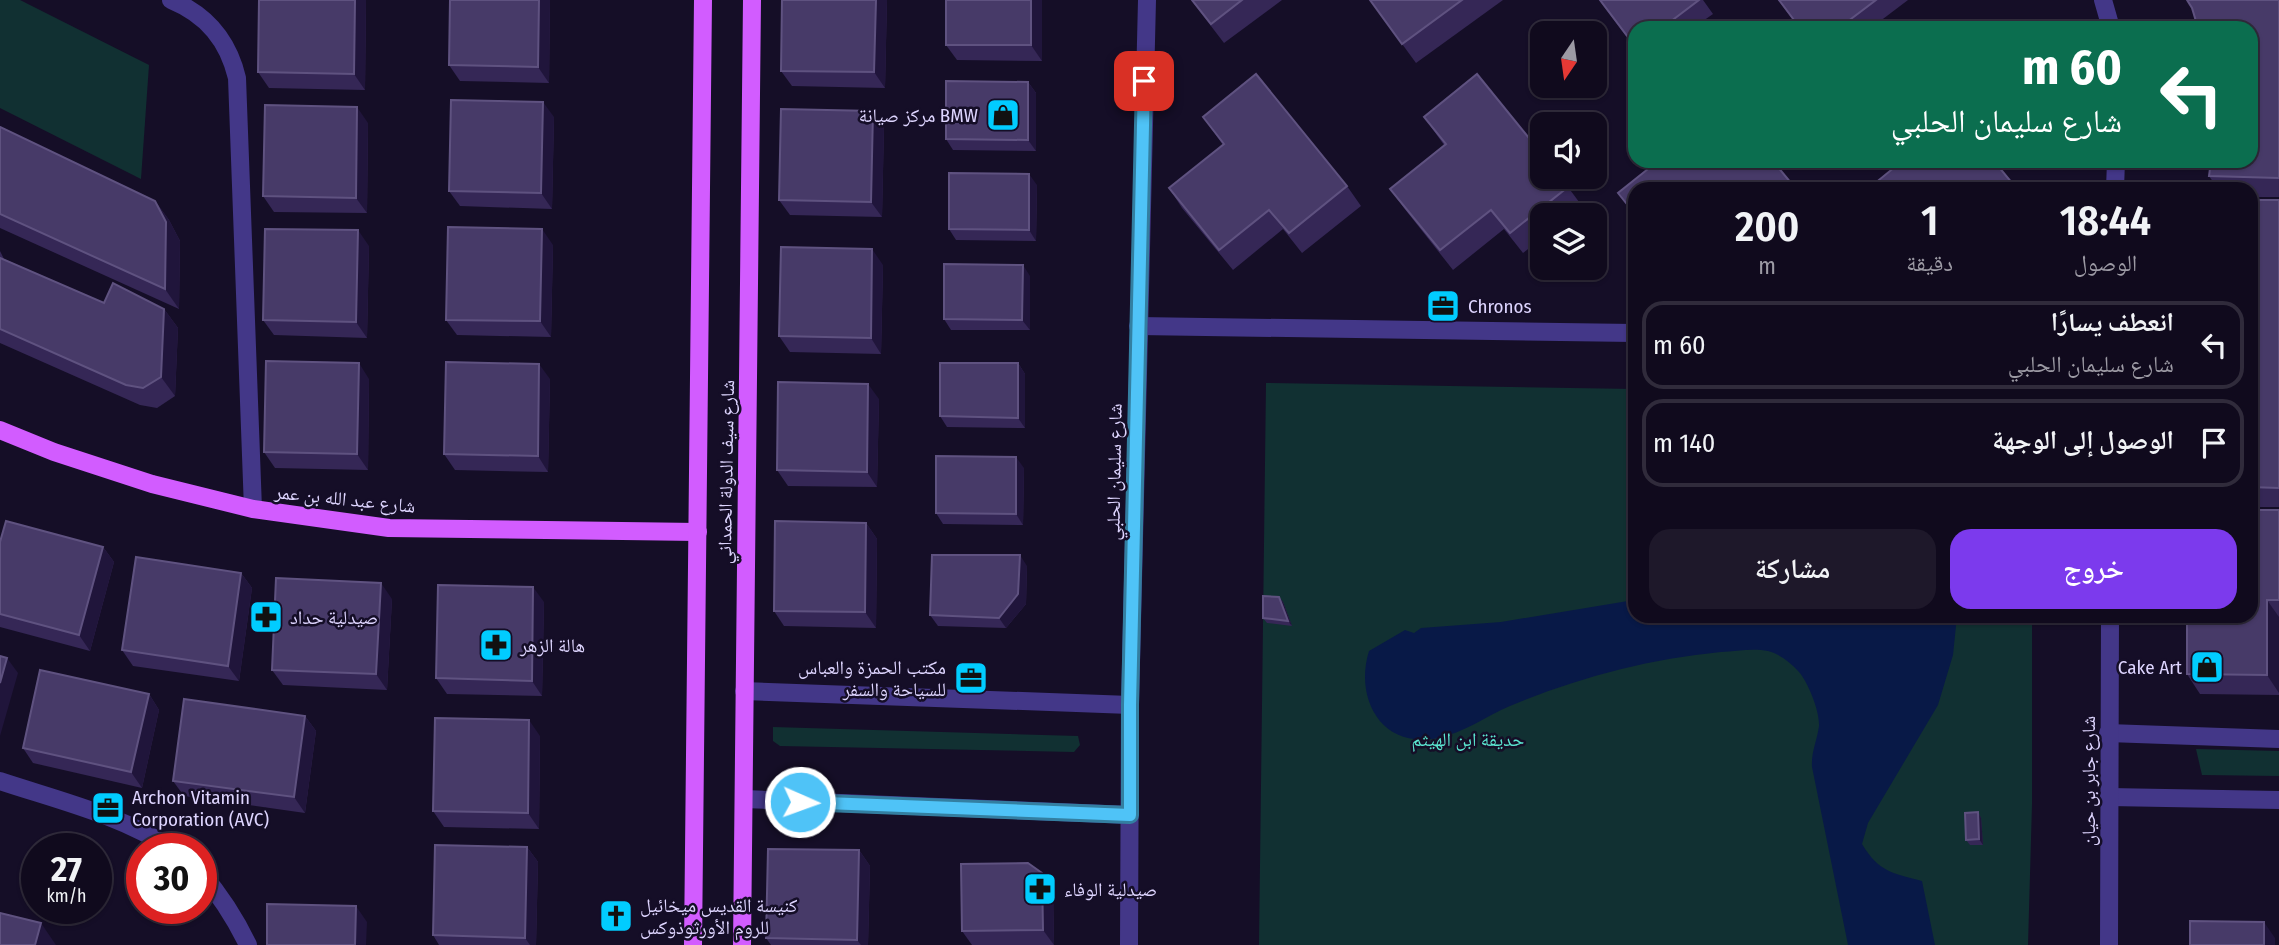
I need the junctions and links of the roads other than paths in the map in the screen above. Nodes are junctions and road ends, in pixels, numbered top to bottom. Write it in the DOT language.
graph roads {
  1 [pos="172,0"];
  2 [pos="703,0"];
  3 [pos="752,0"];
  4 [pos="1147,0"];
  5 [pos="2103,0"];
  6 [pos="2109,21"];
  7 [pos="1138,326"];
  8 [pos="1628,333"];
  9 [pos="0,430"];
  10 [pos="253,509"];
  11 [pos="698,532"];
  12 [pos="2110,623"];
  13 [pos="744,691"];
  14 [pos="1130,705"];
  15 [pos="2108,733"];
  16 [pos="2279,739"];
  17 [pos="0,781"];
  18 [pos="2109,797"];
  19 [pos="744,799"];
  20 [pos="2279,800"];
  21 [pos="1130,815"];
  22 [pos="147,833"];
  23 [pos="217,892"];
  24 [pos="248,945"];
  25 [pos="693,945"];
  26 [pos="742,945"];
  27 [pos="1129,945"];
  28 [pos="2109,945"];
  1 -- 10 [label="street"];
  2 -- 11 [label="main road, شارع سيف الدولة الحمداني"];
  3 -- 13 [label="main road, شارع سيف الدولة الحمداني"];
  4 -- 7 [label="street, شارع سليمان الحلبي"];
  5 -- 6 [label="street"];
  7 -- 8 [label="street"];
  7 -- 14 [label="street, شارع سليمان الحلبي"];
  9 -- 10 [label="main road, شارع عبد الله بن عمر"];
  10 -- 11 [label="main road, شارع عبد الله بن عمر"];
  11 -- 25 [label="main road, شارع سيف الدولة الحمداني"];
  12 -- 15 [label="street, شارع جابر بن حيان"];
  13 -- 14 [label="street"];
  13 -- 19 [label="main road, شارع سيف الدولة الحمداني"];
  14 -- 21 [label="street, شارع سليمان الحلبي"];
  15 -- 16 [label="street"];
  15 -- 18 [label="street, شارع جابر بن حيان"];
  17 -- 22 [label="street"];
  18 -- 20 [label="street"];
  18 -- 28 [label="street, شارع جابر بن حيان"];
  19 -- 21 [label="street"];
  19 -- 26 [label="main road, شارع سيف الدولة الحمداني"];
  21 -- 27 [label="street, شارع سليمان الحلبي"];
  23 -- 24 [label="street"];
}
